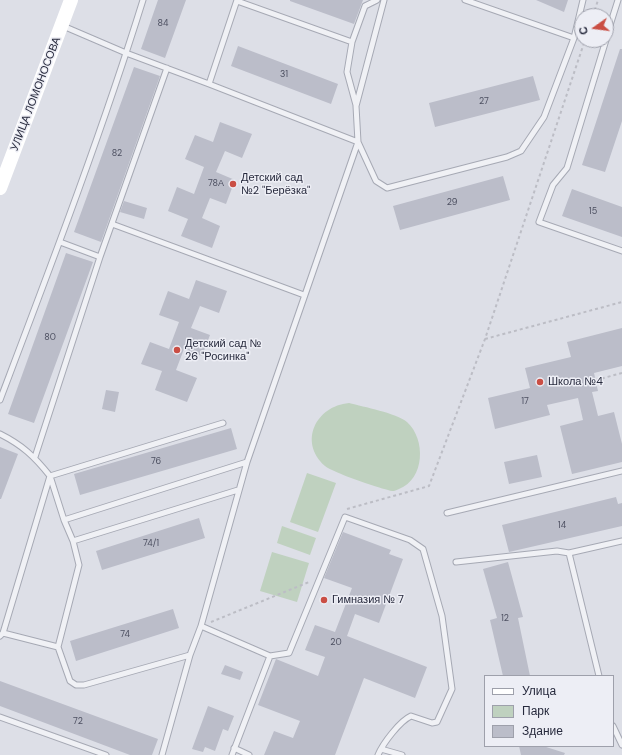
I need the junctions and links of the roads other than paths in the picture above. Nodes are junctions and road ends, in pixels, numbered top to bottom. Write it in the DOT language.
graph roads {
  1 [pos="71,0"];
  2 [pos="143,0"];
  3 [pos="237,0"];
  4 [pos="377,0"];
  5 [pos="384,0"];
  6 [pos="465,0"];
  7 [pos="618,0"];
  8 [pos="614,13"];
  9 [pos="62,25"];
  10 [pos="574,38"];
  11 [pos="352,42"];
  12 [pos="603,48"];
  13 [pos="126,53"];
  14 [pos="167,68"];
  15 [pos="209,84"];
  16 [pos="356,106"];
  17 [pos="358,142"];
  18 [pos="0,188"];
  19 [pos="112,224"];
  20 [pos="60,242"];
  21 [pos="622,251"];
  22 [pos="100,257"];
  23 [pos="304,295"];
  24 [pos="0,400"];
  25 [pos="223,423"];
  26 [pos="0,434"];
  27 [pos="35,457"];
  28 [pos="247,462"];
  29 [pos="622,471"];
  30 [pos="50,476"];
  31 [pos="238,490"];
  32 [pos="447,513"];
  33 [pos="64,520"];
  34 [pos="73,541"];
  35 [pos="622,541"];
  36 [pos="569,553"];
  37 [pos="456,562"];
  38 [pos="201,626"];
  39 [pos="1,634"];
  40 [pos="58,647"];
  41 [pos="190,655"];
  42 [pos="270,656"];
  43 [pos="599,675"];
  44 [pos="0,717"];
  45 [pos="614,728"];
  46 [pos="622,745"];
  47 [pos="234,748"];
  48 [pos="381,749"];
  49 [pos="106,755"];
  50 [pos="162,755"];
  51 [pos="232,755"];
  52 [pos="248,755"];
  53 [pos="378,755"];
  54 [pos="402,755"];
  1 -- 9 [label="main road, УЛИЦА ЛОМОНОСОВА"];
  2 -- 13 [label="lane"];
  3 -- 11 [label="lane"];
  3 -- 15 [label="lane"];
  4 -- 11 [label="lane"];
  5 -- 16 [label="lane"];
  6 -- 10 [label="lane"];
  7 -- 8 [label="lane"];
  9 -- 13 [label="lane"];
  9 -- 18 [label="main road, УЛИЦА ЛОМОНОСОВА"];
  10 -- 17 [label="lane"];
  11 -- 16 [label="lane"];
  12 -- 21 [label="lane"];
  13 -- 14 [label="lane"];
  13 -- 20 [label="lane"];
  14 -- 15 [label="lane"];
  14 -- 19 [label="lane"];
  15 -- 17 [label="lane"];
  16 -- 17 [label="lane"];
  17 -- 23 [label="lane"];
  19 -- 22 [label="lane"];
  19 -- 23 [label="lane"];
  20 -- 22 [label="lane"];
  20 -- 24 [label="lane"];
  22 -- 27 [label="lane"];
  23 -- 28 [label="lane"];
  25 -- 30 [label="lane"];
  26 -- 27 [label="lane"];
  27 -- 30 [label="lane"];
  28 -- 31 [label="lane"];
  28 -- 33 [label="lane"];
  29 -- 32 [label="lane"];
  30 -- 33 [label="lane"];
  30 -- 39 [label="lane"];
  31 -- 34 [label="lane"];
  31 -- 38 [label="lane"];
  33 -- 34 [label="lane"];
  34 -- 40 [label="lane"];
  35 -- 36 [label="lane"];
  36 -- 37 [label="lane"];
  36 -- 43 [label="lane"];
  38 -- 41 [label="lane"];
  38 -- 42 [label="lane"];
  39 -- 40 [label="lane"];
  40 -- 41 [label="lane"];
  41 -- 50 [label="lane"];
  42 -- 47 [label="lane"];
  42 -- 48 [label="lane"];
  44 -- 49 [label="lane"];
  45 -- 46 [label="lane"];
  47 -- 51 [label="lane"];
  47 -- 52 [label="lane"];
  48 -- 53 [label="lane"];
  48 -- 54 [label="lane"];
}
